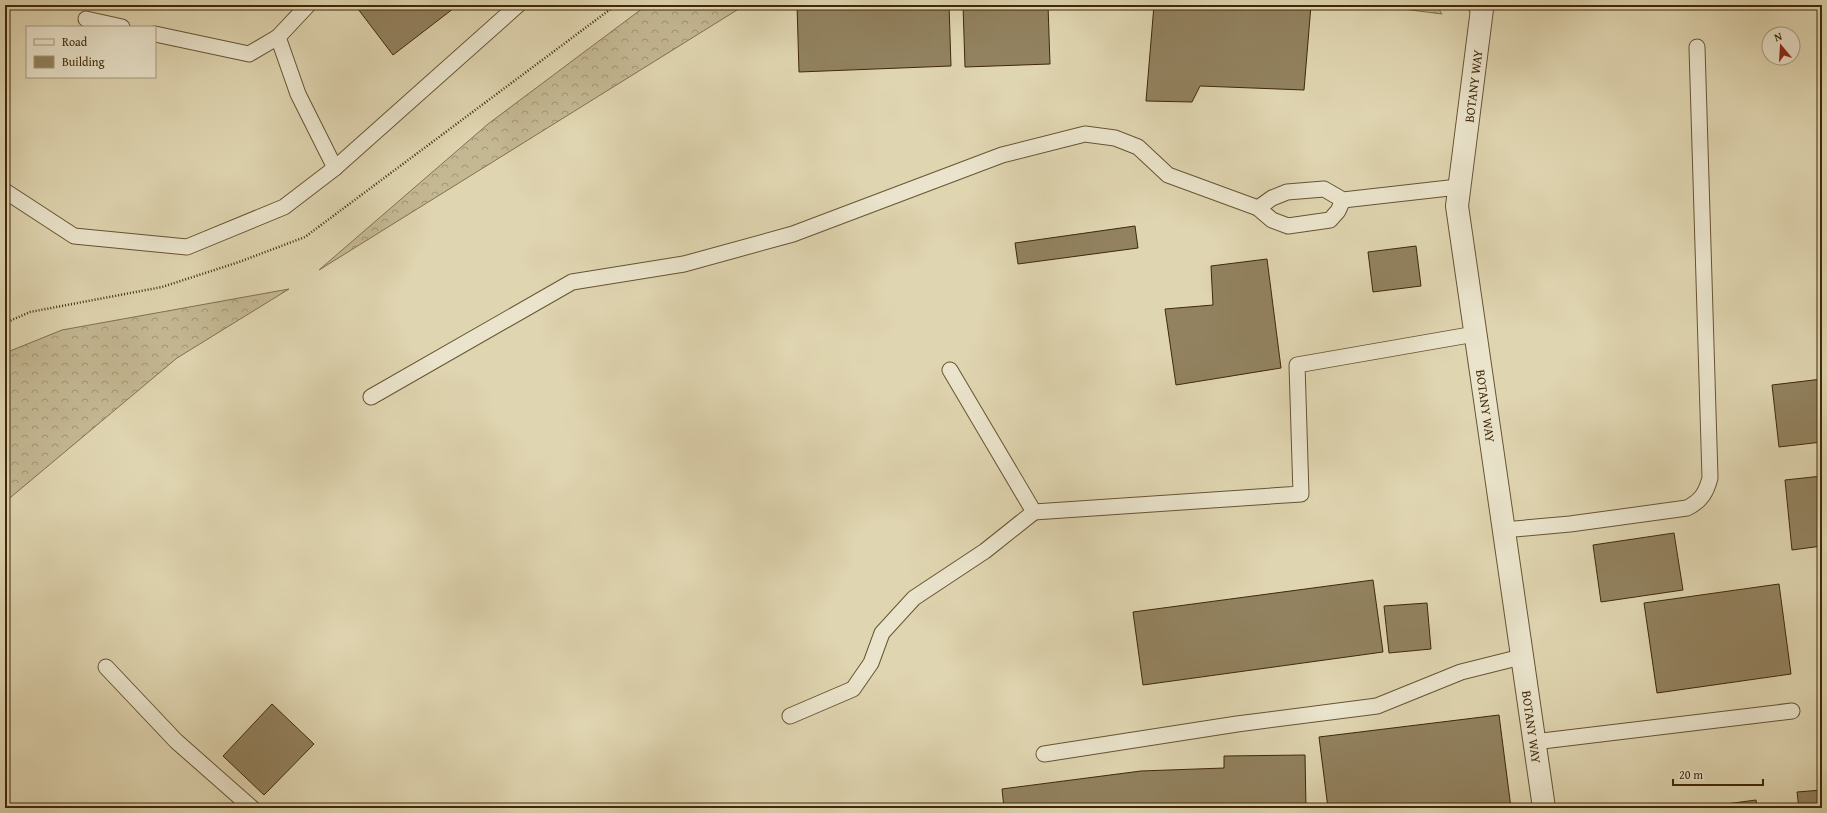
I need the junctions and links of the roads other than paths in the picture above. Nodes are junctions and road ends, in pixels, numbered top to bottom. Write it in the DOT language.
graph roads {
  1 [pos="308,5"];
  2 [pos="518,5"];
  3 [pos="1479,5"];
  4 [pos="86,19"];
  5 [pos="118,26"];
  6 [pos="156,34"];
  7 [pos="278,37"];
  8 [pos="1697,47"];
  9 [pos="335,168"];
  10 [pos="1458,187"];
  11 [pos="5,191"];
  12 [pos="1343,200"];
  13 [pos="1258,208"];
  14 [pos="1475,334"];
  15 [pos="950,370"];
  16 [pos="371,397"];
  17 [pos="1034,512"];
  18 [pos="1503,530"];
  19 [pos="1521,657"];
  20 [pos="106,668"];
  21 [pos="1792,711"];
  22 [pos="790,716"];
  23 [pos="1534,742"];
  24 [pos="1044,754"];
  25 [pos="252,808"];
  26 [pos="1544,808"];
  1 -- 7 [label="lane"];
  2 -- 9 [label="lane"];
  3 -- 10 [label="street, BOTANY WAY"];
  4 -- 5 [label="lane"];
  6 -- 7 [label="lane"];
  7 -- 9 [label="lane"];
  8 -- 18 [label="lane"];
  9 -- 11 [label="lane"];
  10 -- 12 [label="lane"];
  10 -- 14 [label="street, BOTANY WAY"];
  12 -- 13 [label="lane"];
  12 -- 13 [label="lane"];
  13 -- 16 [label="lane"];
  14 -- 17 [label="lane"];
  14 -- 18 [label="street, BOTANY WAY"];
  15 -- 17 [label="lane"];
  17 -- 22 [label="lane"];
  18 -- 19 [label="street, BOTANY WAY"];
  19 -- 23 [label="street, BOTANY WAY"];
  19 -- 24 [label="lane"];
  20 -- 25 [label="lane"];
  21 -- 23 [label="lane"];
  23 -- 26 [label="street, BOTANY WAY"];
}
